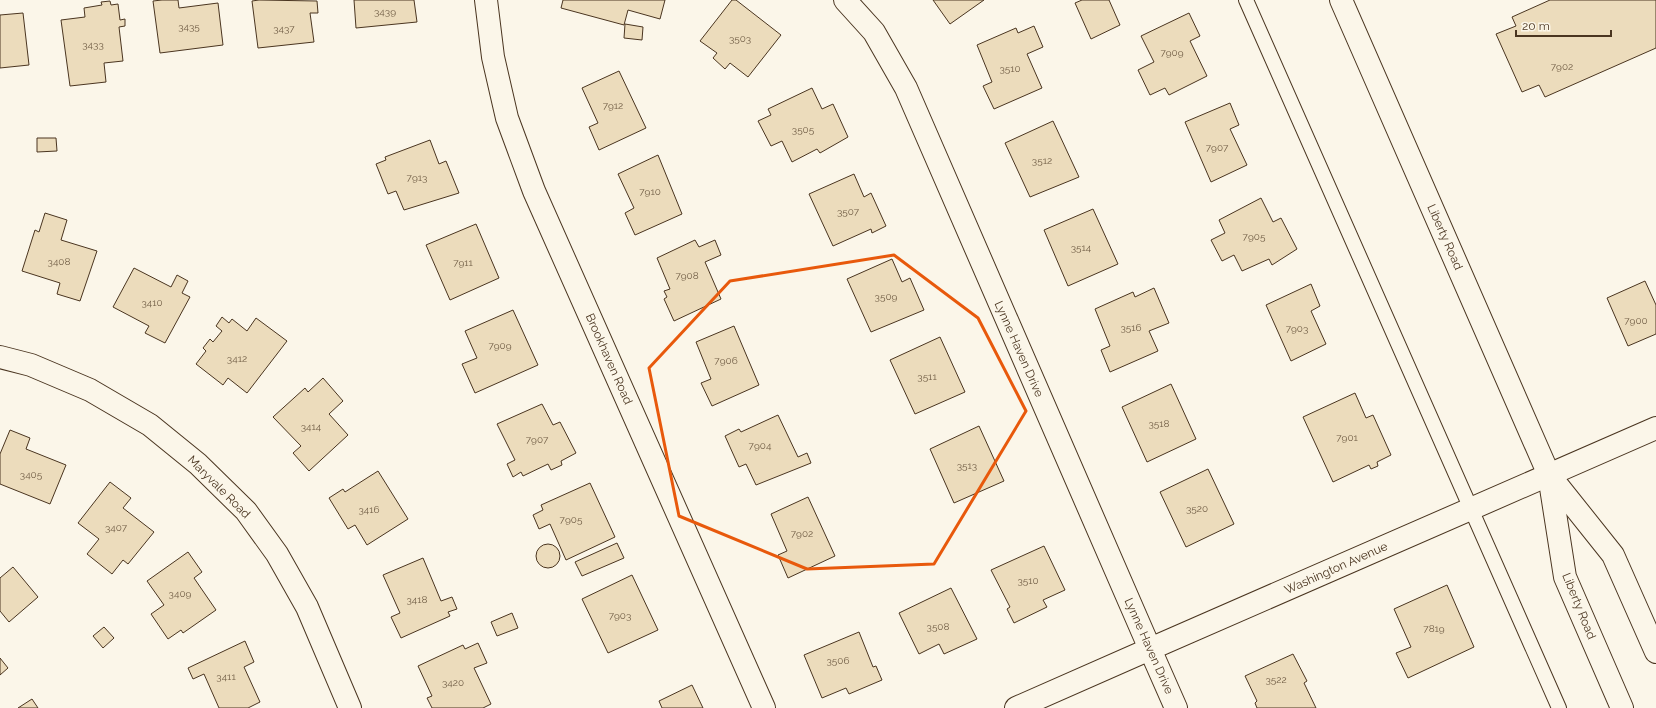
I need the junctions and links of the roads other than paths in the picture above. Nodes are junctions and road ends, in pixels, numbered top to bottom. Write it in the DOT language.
graph roads {
  1 [pos="486,0"];
  2 [pos="845,0"];
  3 [pos="1246,0"];
  4 [pos="1341,0"];
  5 [pos="0,357"];
  6 [pos="1656,428"];
  7 [pos="1549,475"];
  8 [pos="1471,509"];
  9 [pos="1150,649"];
  10 [pos="1656,652"];
  11 [pos="350,708"];
  12 [pos="764,708"];
  13 [pos="1016,708"];
  14 [pos="1176,708"];
  15 [pos="1559,708"];
  16 [pos="1622,708"];
  1 -- 12 [label="street, Brookhaven Road"];
  2 -- 9 [label="street, Lynne Haven Drive"];
  3 -- 8 [label="lane"];
  4 -- 7 [label="street, Liberty Road"];
  5 -- 11 [label="street, Maryvale Road"];
  6 -- 7 [label="street, Washington Avenue"];
  7 -- 8 [label="street, Washington Avenue"];
  7 -- 10 [label="street, Liberty Road"];
  7 -- 16 [label="street, Liberty Road"];
  8 -- 9 [label="street, Washington Avenue"];
  8 -- 15 [label="lane"];
  9 -- 13 [label="street, Washington Avenue"];
  9 -- 14 [label="street, Lynne Haven Drive"];
}
